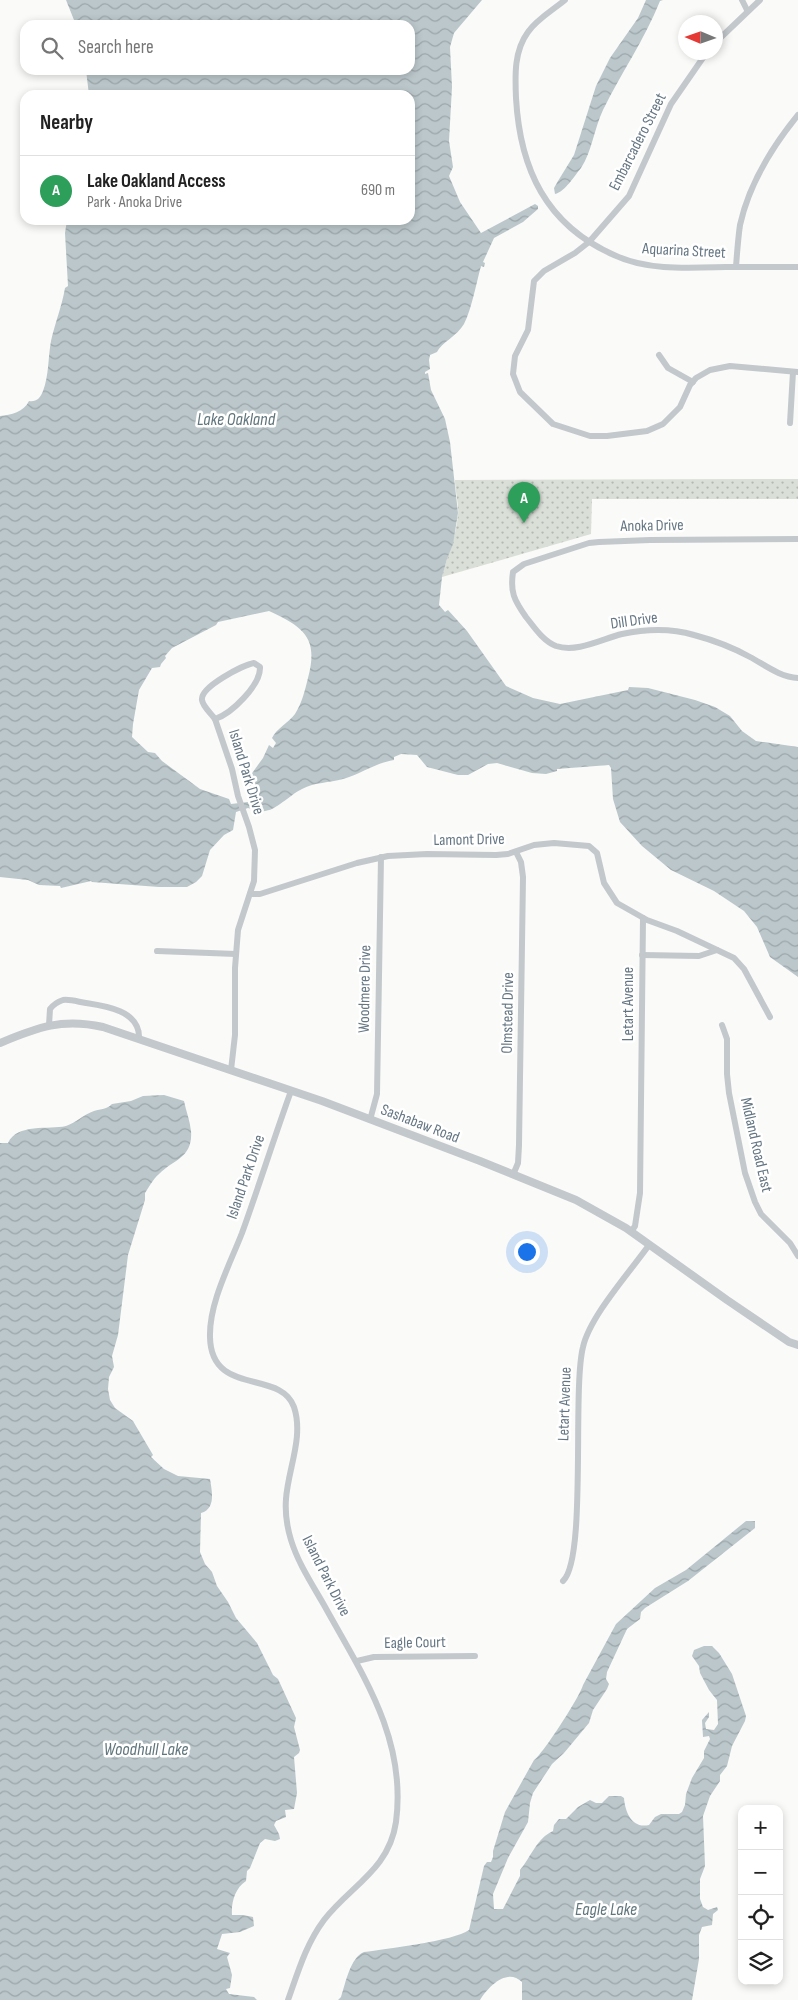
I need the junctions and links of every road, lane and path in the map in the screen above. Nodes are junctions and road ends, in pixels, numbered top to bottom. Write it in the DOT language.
graph roads {
  1 [pos="565,0"];
  2 [pos="742,0"];
  3 [pos="760,0"];
  4 [pos="747,10"];
  5 [pos="723,35"];
  6 [pos="701,60"];
  7 [pos="798,115"];
  8 [pos="590,242"];
  9 [pos="736,267"];
  10 [pos="798,267"];
  11 [pos="659,356"];
  12 [pos="796,372"];
  13 [pos="692,382"];
  14 [pos="790,423"];
  15 [pos="798,539"];
  16 [pos="513,572"];
  17 [pos="798,678"];
  18 [pos="215,719"];
  19 [pos="516,852"];
  20 [pos="381,857"];
  21 [pos="250,894"];
  22 [pos="643,918"];
  23 [pos="717,950"];
  24 [pos="157,951"];
  25 [pos="236,954"];
  26 [pos="642,955"];
  27 [pos="770,1017"];
  28 [pos="722,1024"];
  29 [pos="49,1025"];
  30 [pos="139,1038"];
  31 [pos="0,1042"];
  32 [pos="231,1070"];
  33 [pos="291,1091"];
  34 [pos="370,1120"];
  35 [pos="513,1175"];
  36 [pos="631,1232"];
  37 [pos="649,1245"];
  38 [pos="798,1256"];
  39 [pos="798,1345"];
  40 [pos="563,1581"];
  41 [pos="475,1656"];
  42 [pos="357,1661"];
  43 [pos="288,2000"];
  1 -- 8 [label="street, Aquarina Street"];
  2 -- 4 [label="street"];
  3 -- 4 [label="street"];
  4 -- 5 [label="street"];
  6 -- 8 [label="street, Embarcadero Street"];
  7 -- 9 [label="street"];
  8 -- 9 [label="street, Aquarina Street"];
  8 -- 13 [label="street, Embarcadero Street"];
  9 -- 10 [label="street, Aquarina Street"];
  11 -- 13 [label="street"];
  12 -- 13 [label="street"];
  12 -- 14 [label="street"];
  15 -- 16 [label="street, Anoka Drive"];
  16 -- 17 [label="street, Dill Drive"];
  18 -- 18 [label="street, Island Park Drive"];
  18 -- 21 [label="street, Island Park Drive"];
  19 -- 20 [label="street, Lamont Drive"];
  19 -- 22 [label="street, Lamont Drive"];
  19 -- 35 [label="street, Olmstead Drive"];
  20 -- 21 [label="street, Lamont Drive"];
  20 -- 34 [label="street, Woodmere Drive"];
  21 -- 25 [label="street, Island Park Drive"];
  22 -- 23 [label="street, Lamont Drive"];
  22 -- 26 [label="street"];
  23 -- 26 [label="street"];
  23 -- 27 [label="street, Lamont Drive"];
  24 -- 25 [label="street"];
  25 -- 32 [label="street, Island Park Drive"];
  26 -- 36 [label="street, Letart Avenue"];
  28 -- 38 [label="street, Midland Road East"];
  29 -- 30 [label="street, Sashabaw Road"];
  29 -- 30 [label="street"];
  29 -- 31 [label="street, Sashabaw Road"];
  30 -- 32 [label="street, Sashabaw Road"];
  32 -- 33 [label="street, Sashabaw Road"];
  33 -- 34 [label="street, Sashabaw Road"];
  33 -- 42 [label="street, Island Park Drive"];
  34 -- 35 [label="street, Sashabaw Road"];
  35 -- 36 [label="street, Sashabaw Road"];
  36 -- 37 [label="street, Sashabaw Road"];
  37 -- 39 [label="street, Sashabaw Road"];
  37 -- 40 [label="street, Letart Avenue"];
  41 -- 42 [label="street, Eagle Court"];
  42 -- 43 [label="street, Island Park Drive"];
}
